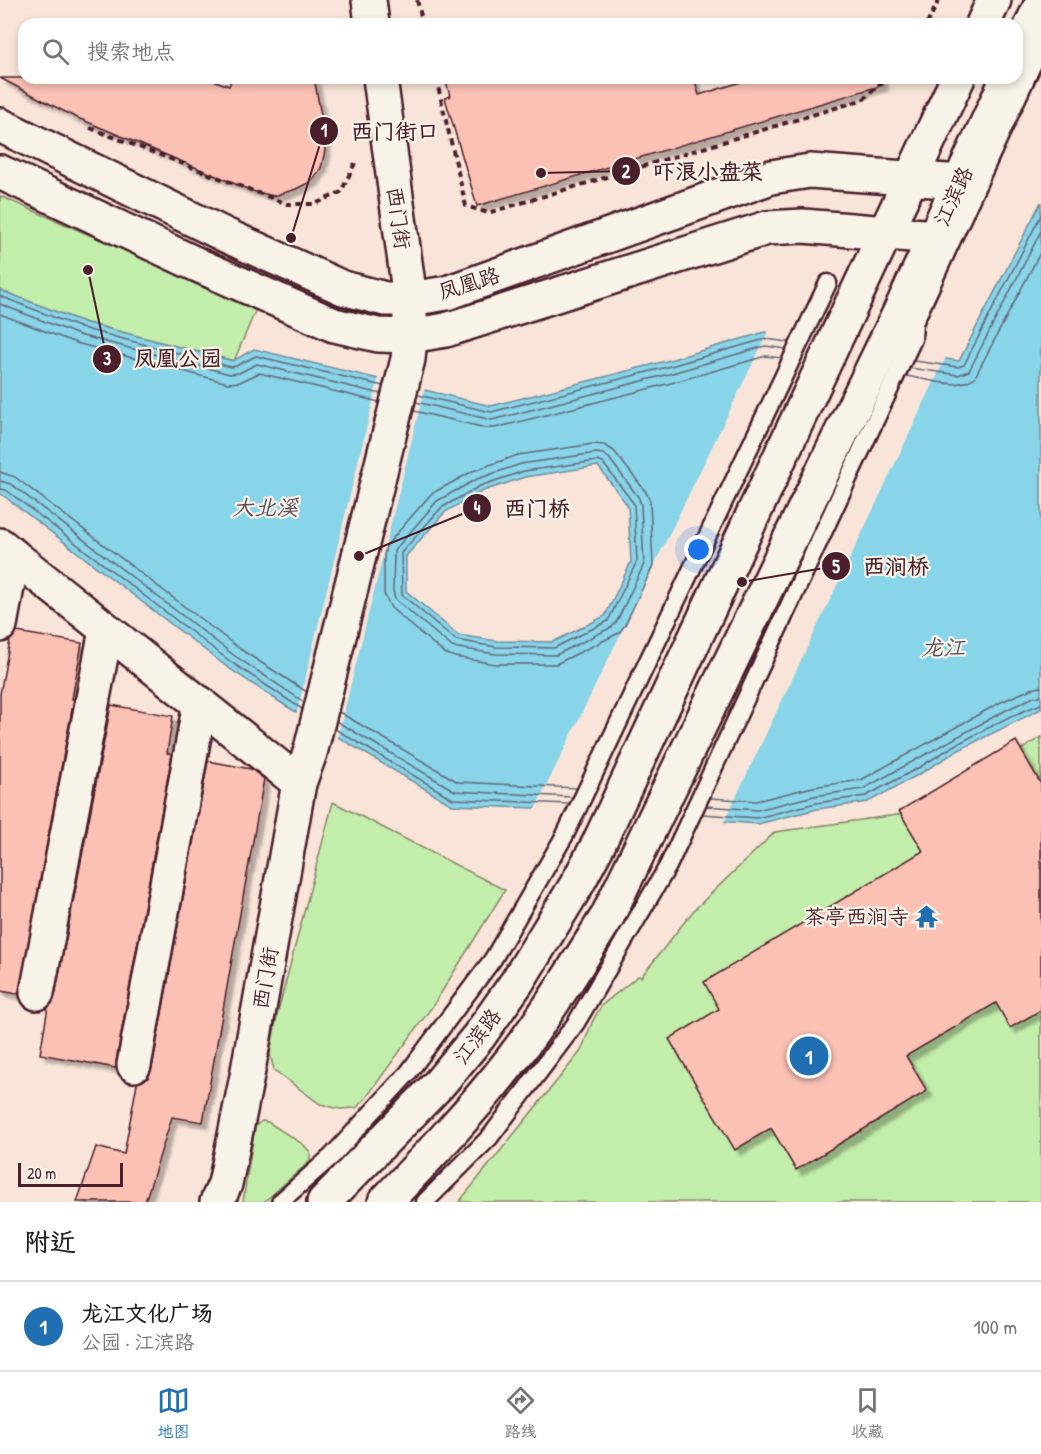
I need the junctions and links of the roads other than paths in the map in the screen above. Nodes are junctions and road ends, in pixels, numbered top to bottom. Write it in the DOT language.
graph roads {
  1 [pos="369,0"];
  2 [pos="994,0"];
  3 [pos="1041,5"];
  4 [pos="371,18"];
  5 [pos="986,18"];
  6 [pos="1023,44"];
  7 [pos="1041,46"];
  8 [pos="1023,82"];
  9 [pos="381,84"];
  10 [pos="955,84"];
  11 [pos="1005,84"];
  12 [pos="1022,84"];
  13 [pos="0,125"];
  14 [pos="0,172"];
  15 [pos="911,178"];
  16 [pos="960,182"];
  17 [pos="885,233"];
  18 [pos="935,237"];
  19 [pos="842,289"];
  20 [pos="410,299"];
  21 [pos="906,319"];
  22 [pos="409,347"];
  23 [pos="7,550"];
  24 [pos="0,625"];
  25 [pos="105,630"];
  26 [pos="200,703"];
  27 [pos="305,768"];
  28 [pos="653,861"];
  29 [pos="37,993"];
  30 [pos="134,1065"];
  31 [pos="218,1202"];
  32 [pos="280,1202"];
  33 [pos="324,1202"];
  34 [pos="385,1202"];
  35 [pos="425,1202"];
  1 -- 4 [label="street"];
  2 -- 5 [label="street"];
  3 -- 6 [label="street"];
  7 -- 8 [label="lane"];
  9 -- 20 [label="street, 西门街"];
  10 -- 15 [label="street"];
  11 -- 16 [label="street, 江滨路"];
  12 -- 21 [label="lane"];
  13 -- 20 [label="street, 凤凰路"];
  14 -- 22 [label="street, 凤凰路"];
  15 -- 16 [label="street, 凤凰路"];
  15 -- 17 [label="street"];
  15 -- 20 [label="street, 凤凰路"];
  16 -- 18 [label="street, 江滨路"];
  17 -- 18 [label="street, 凤凰路"];
  17 -- 19 [label="street"];
  17 -- 22 [label="street, 凤凰路"];
  18 -- 21 [label="street, 江滨路"];
  19 -- 32 [label="lane"];
  19 -- 33 [label="street, 江滨路"];
  20 -- 22 [label="street, 西门街"];
  21 -- 28 [label="street, 江滨路"];
  22 -- 27 [label="street, 西门街"];
  23 -- 24 [label="street"];
  23 -- 25 [label="street"];
  25 -- 26 [label="street"];
  25 -- 29 [label="street"];
  26 -- 27 [label="street"];
  26 -- 30 [label="street"];
  27 -- 31 [label="street, 西门街"];
  28 -- 34 [label="street, 江滨路"];
  28 -- 35 [label="lane"];
}
